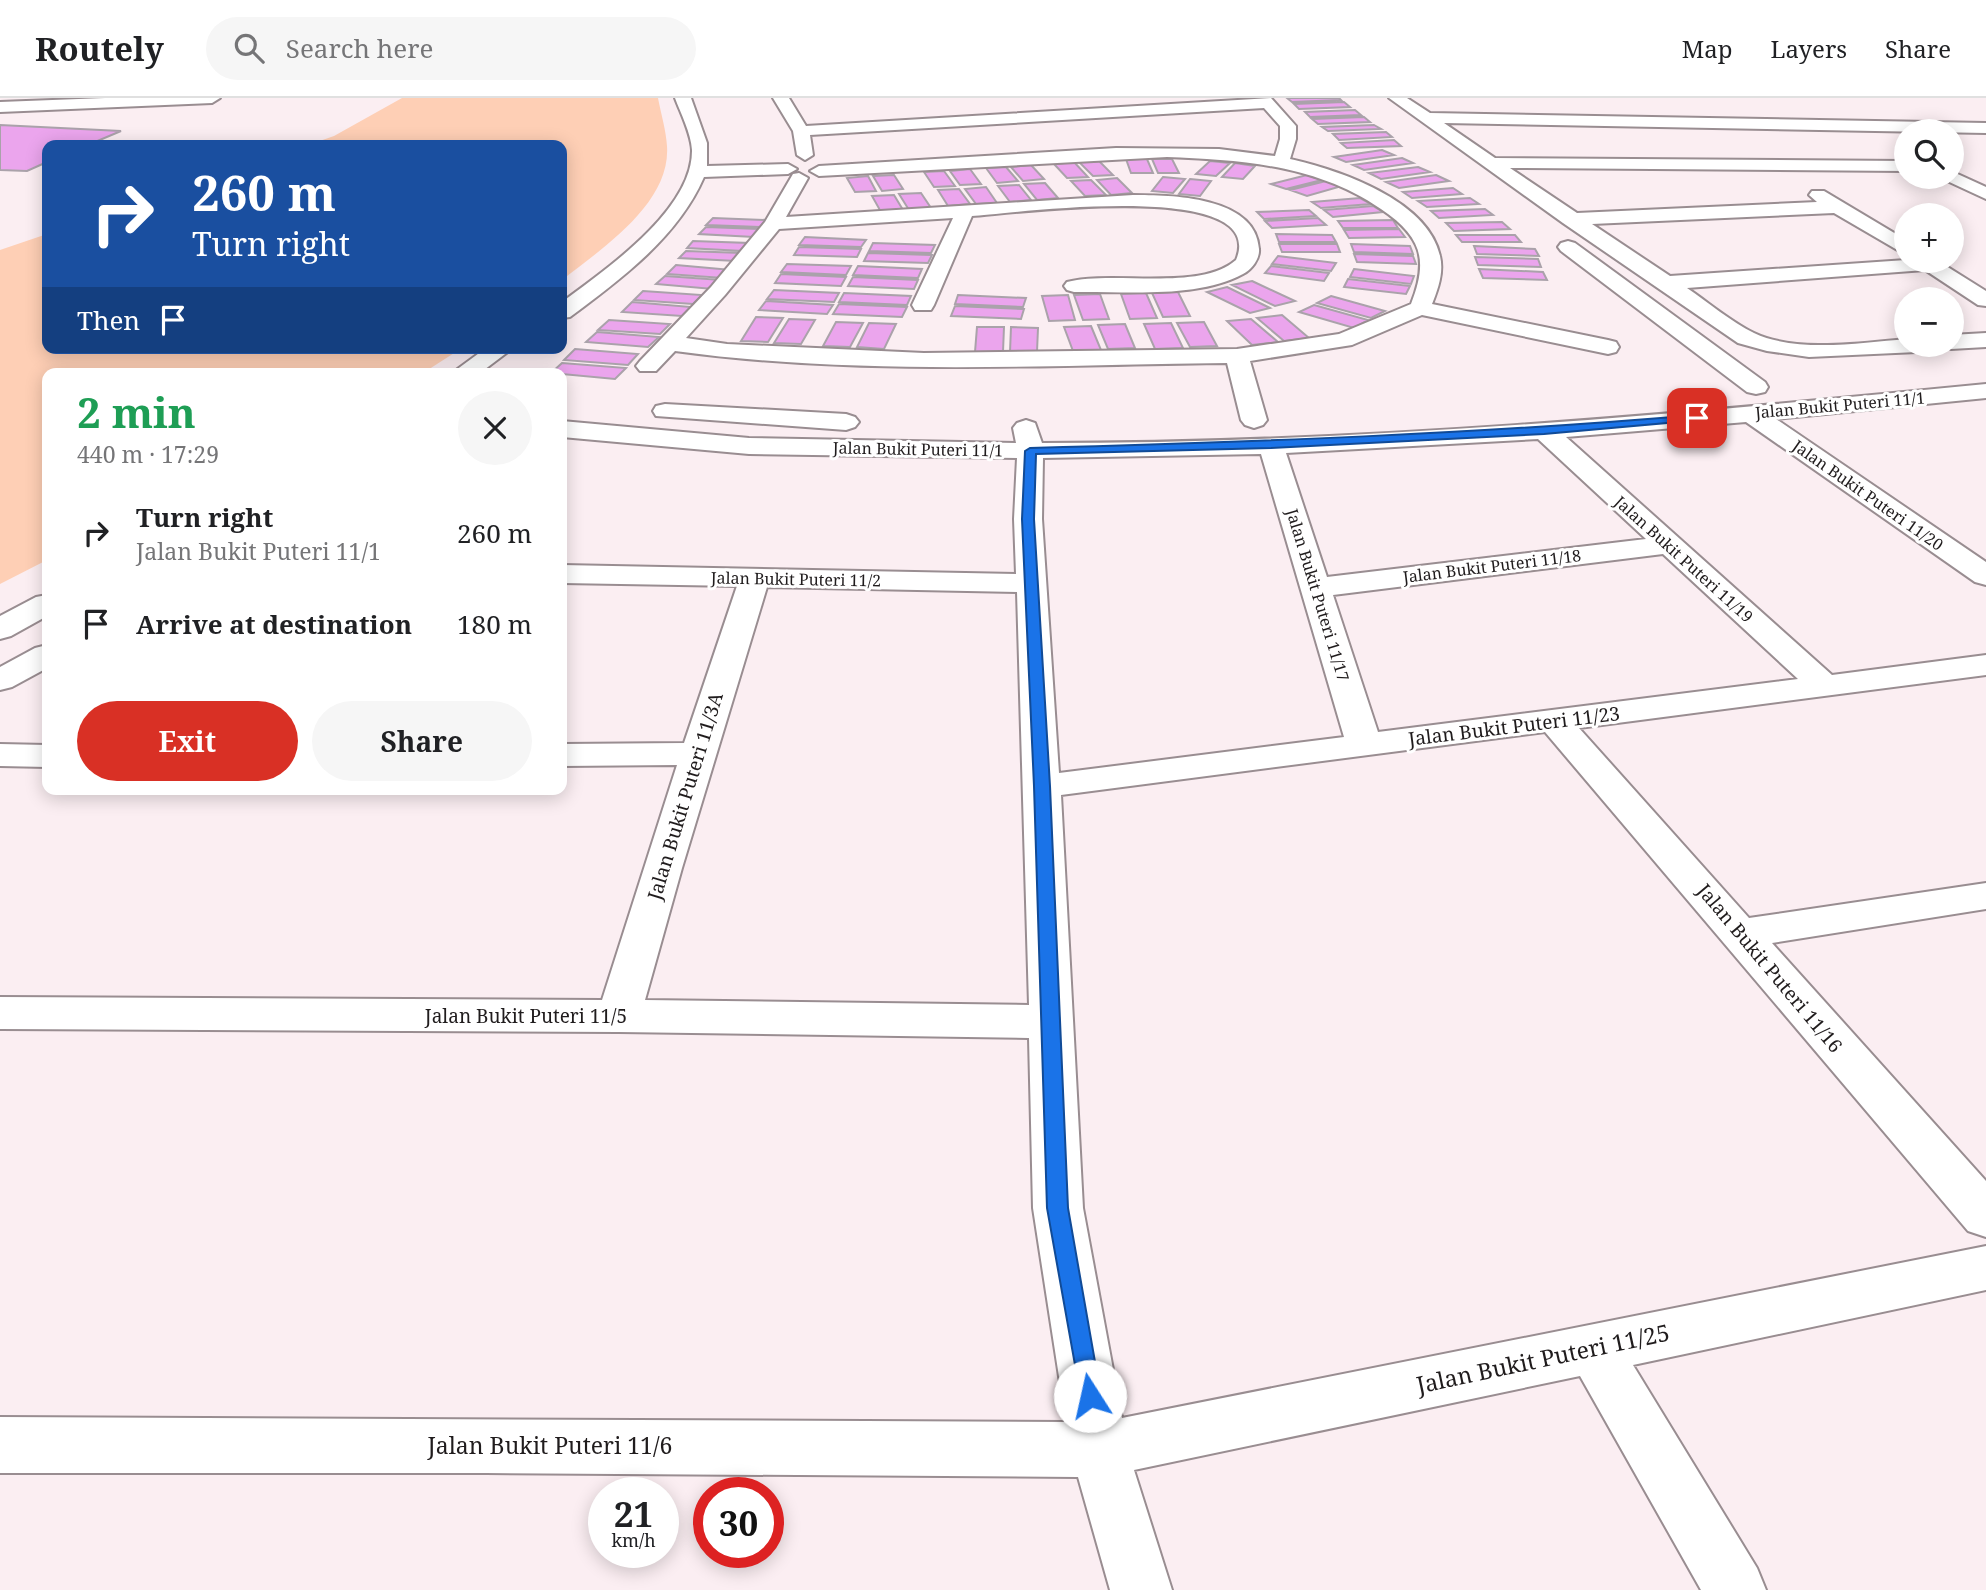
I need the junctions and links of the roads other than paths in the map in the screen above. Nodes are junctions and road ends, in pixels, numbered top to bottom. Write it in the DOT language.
graph roads {
  1 [pos="60,98"];
  2 [pos="212,98"];
  3 [pos="683,98"];
  4 [pos="781,98"];
  5 [pos="1397,98"];
  6 [pos="1265,100"];
  7 [pos="0,101"];
  8 [pos="1378,106"];
  9 [pos="0,107"];
  10 [pos="1426,118"];
  11 [pos="1986,128"];
  12 [pos="802,131"];
  13 [pos="1422,139"];
  14 [pos="1281,162"];
  15 [pos="1601,162"];
  16 [pos="1490,163"];
  17 [pos="1768,163"];
  18 [pos="1894,166"];
  19 [pos="1964,167"];
  20 [pos="1974,167"];
  21 [pos="798,172"];
  22 [pos="696,175"];
  23 [pos="1627,181"];
  24 [pos="1964,183"];
  25 [pos="1644,194"];
  26 [pos="1986,194"];
  27 [pos="1839,207"];
  28 [pos="965,212"];
  29 [pos="1670,215"];
  30 [pos="1570,219"];
  31 [pos="773,225"];
  32 [pos="1556,238"];
  33 [pos="1894,241"];
  34 [pos="1894,265"];
  35 [pos="1943,273"];
  36 [pos="1663,283"];
  37 [pos="1074,286"];
  38 [pos="1986,300"];
  39 [pos="923,306"];
  40 [pos="567,308"];
  41 [pos="1420,308"];
  42 [pos="1986,340"];
  43 [pos="1964,341"];
  44 [pos="670,343"];
  45 [pos="1608,347"];
  46 [pos="1894,347"];
  47 [pos="493,354"];
  48 [pos="1237,356"];
  49 [pos="648,366"];
  50 [pos="472,368"];
  51 [pos="1783,384"];
  52 [pos="1715,391"];
  53 [pos="1986,391"];
  54 [pos="1942,396"];
  55 [pos="1753,400"];
  56 [pos="639,409"];
  57 [pos="1975,414"];
  58 [pos="1227,420"];
  59 [pos="864,422"];
  60 [pos="1268,428"];
  61 [pos="567,429"];
  62 [pos="1544,431"];
  63 [pos="1027,432"];
  64 [pos="1669,545"];
  65 [pos="567,574"];
  66 [pos="1986,576"];
  67 [pos="755,578"];
  68 [pos="1031,583"];
  69 [pos="1315,588"];
  70 [pos="42,607"];
  71 [pos="0,629"];
  72 [pos="42,658"];
  73 [pos="1986,665"];
  74 [pos="0,680"];
  75 [pos="1825,686"];
  76 [pos="1555,721"];
  77 [pos="1364,745"];
  78 [pos="697,754"];
  79 [pos="0,755"];
  80 [pos="567,755"];
  81 [pos="42,756"];
  82 [pos="1042,786"];
  83 [pos="1986,896"];
  84 [pos="1742,933"];
  85 [pos="0,1013"];
  86 [pos="619,1016"];
  87 [pos="1051,1022"];
  88 [pos="1986,1216"];
  89 [pos="1986,1268"];
  90 [pos="1594,1349"];
  91 [pos="0,1445"];
  92 [pos="1099,1450"];
  93 [pos="1141,1590"];
  94 [pos="1735,1590"];
  1 -- 7 [label="street"];
  2 -- 9 [label="street"];
  3 -- 22 [label="street"];
  4 -- 12 [label="street"];
  5 -- 10 [label="street"];
  6 -- 12 [label="street"];
  6 -- 14 [label="street"];
  8 -- 13 [label="street"];
  10 -- 11 [label="street"];
  10 -- 16 [label="street"];
  12 -- 21 [label="street"];
  14 -- 21 [label="street"];
  14 -- 41 [label="street"];
  15 -- 16 [label="street"];
  15 -- 17 [label="street"];
  15 -- 23 [label="street"];
  16 -- 30 [label="street"];
  17 -- 18 [label="street"];
  17 -- 27 [label="street"];
  19 -- 20 [label="street"];
  21 -- 22 [label="street"];
  21 -- 31 [label="street"];
  22 -- 40 [label="street"];
  24 -- 26 [label="street"];
  25 -- 29 [label="street"];
  27 -- 29 [label="street"];
  27 -- 33 [label="street"];
  28 -- 31 [label="street"];
  28 -- 37 [label="street"];
  28 -- 39 [label="street"];
  29 -- 30 [label="street"];
  30 -- 36 [label="street"];
  31 -- 44 [label="street"];
  32 -- 55 [label="street, Jalan Bukit Puteri 11/20"];
  34 -- 36 [label="street"];
  35 -- 38 [label="street"];
  36 -- 46 [label="street"];
  41 -- 45 [label="street"];
  41 -- 48 [label="street"];
  42 -- 43 [label="street"];
  44 -- 48 [label="street"];
  44 -- 49 [label="street"];
  47 -- 50 [label="street"];
  48 -- 60 [label="street, Jalan Bukit Puteri 11/17"];
  51 -- 55 [label="street"];
  52 -- 55 [label="street"];
  53 -- 54 [label="street, Jalan Bukit Puteri 11/1"];
  54 -- 55 [label="street, Jalan Bukit Puteri 11/1"];
  54 -- 57 [label="street"];
  55 -- 62 [label="street, Jalan Bukit Puteri 11/1"];
  55 -- 66 [label="street, Jalan Bukit Puteri 11/20"];
  56 -- 59 [label="street"];
  58 -- 60 [label="street"];
  60 -- 62 [label="street, Jalan Bukit Puteri 11/1"];
  60 -- 63 [label="street, Jalan Bukit Puteri 11/1"];
  60 -- 69 [label="street, Jalan Bukit Puteri 11/17"];
  61 -- 63 [label="street, Jalan Bukit Puteri 11/1"];
  62 -- 64 [label="street, Jalan Bukit Puteri 11/19"];
  63 -- 68 [label="street"];
  64 -- 69 [label="street, Jalan Bukit Puteri 11/18"];
  64 -- 75 [label="street, Jalan Bukit Puteri 11/19"];
  65 -- 67 [label="street, Jalan Bukit Puteri 11/2"];
  67 -- 68 [label="street, Jalan Bukit Puteri 11/2"];
  67 -- 78 [label="street, Jalan Bukit Puteri 11/3A"];
  68 -- 82 [label="street"];
  69 -- 77 [label="street, Jalan Bukit Puteri 11/17"];
  70 -- 71 [label="street"];
  72 -- 74 [label="street"];
  73 -- 75 [label="street, Jalan Bukit Puteri 11/23"];
  75 -- 76 [label="street, Jalan Bukit Puteri 11/23"];
  76 -- 77 [label="street, Jalan Bukit Puteri 11/23"];
  76 -- 84 [label="street, Jalan Bukit Puteri 11/16"];
  77 -- 82 [label="street, Jalan Bukit Puteri 11/23"];
  78 -- 80 [label="street"];
  78 -- 86 [label="street, Jalan Bukit Puteri 11/3A"];
  79 -- 81 [label="street"];
  82 -- 87 [label="street"];
  83 -- 84 [label="street"];
  84 -- 88 [label="street, Jalan Bukit Puteri 11/16"];
  85 -- 86 [label="street, Jalan Bukit Puteri 11/5"];
  86 -- 87 [label="street, Jalan Bukit Puteri 11/5"];
  87 -- 92 [label="street"];
  89 -- 90 [label="street, Jalan Bukit Puteri 11/25"];
  90 -- 92 [label="street, Jalan Bukit Puteri 11/25"];
  90 -- 94 [label="street"];
  91 -- 92 [label="street, Jalan Bukit Puteri 11/6"];
  92 -- 93 [label="street"];
}
